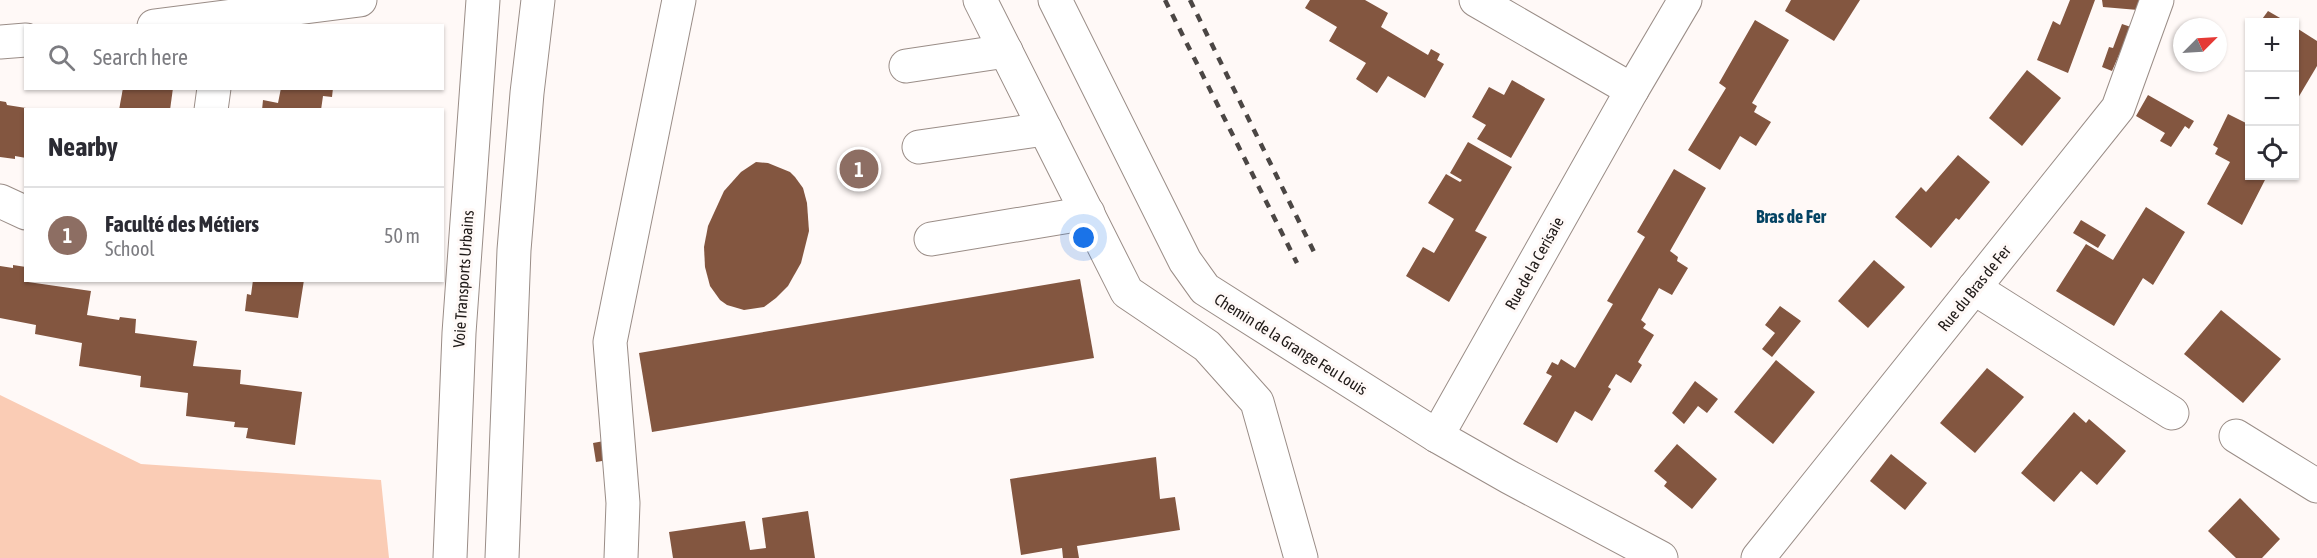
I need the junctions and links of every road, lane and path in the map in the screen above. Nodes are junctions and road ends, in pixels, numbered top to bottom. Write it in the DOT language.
graph roads {
  1 [pos="360,0"];
  2 [pos="483,0"];
  3 [pos="538,0"];
  4 [pos="679,0"];
  5 [pos="980,0"];
  6 [pos="1055,0"];
  7 [pos="1476,0"];
  8 [pos="1684,0"];
  9 [pos="2157,0"];
  10 [pos="217,22"];
  11 [pos="186,24"];
  12 [pos="24,40"];
  13 [pos="0,42"];
  14 [pos="1006,51"];
  15 [pos="906,66"];
  16 [pos="214,90"];
  17 [pos="1632,90"];
  18 [pos="211,108"];
  19 [pos="1045,129"];
  20 [pos="919,147"];
  21 [pos="0,201"];
  22 [pos="24,212"];
  23 [pos="1088,213"];
  24 [pos="931,239"];
  25 [pos="1974,288"];
  26 [pos="2172,413"];
  27 [pos="1437,436"];
  28 [pos="2236,436"];
  29 [pos="2317,486"];
  30 [pos="450,558"];
  31 [pos="502,558"];
  32 [pos="621,558"];
  33 [pos="1300,558"];
  34 [pos="1661,558"];
  35 [pos="1758,558"];
  1 -- 10 [label="street"];
  2 -- 30 [label="street, Voie Transports Urbains"];
  3 -- 31 [label="street"];
  4 -- 32 [label="street"];
  5 -- 14 [label="street"];
  6 -- 27 [label="street, Chemin de la Grange Feu Louis"];
  7 -- 17 [label="street"];
  8 -- 17 [label="street, Rue de la Cerisaie"];
  9 -- 25 [label="street, Rue du Bras de Fer"];
  10 -- 11 [label="street"];
  12 -- 13 [label="street"];
  14 -- 15 [label="street"];
  14 -- 19 [label="street"];
  16 -- 18 [label="street"];
  17 -- 27 [label="street, Rue de la Cerisaie"];
  19 -- 20 [label="street"];
  19 -- 23 [label="street"];
  21 -- 22 [label="street"];
  23 -- 24 [label="street"];
  23 -- 33 [label="street"];
  25 -- 26 [label="street"];
  25 -- 35 [label="street, Rue du Bras de Fer"];
  27 -- 34 [label="street, Chemin de la Grange Feu Louis"];
  28 -- 29 [label="street"];
}
